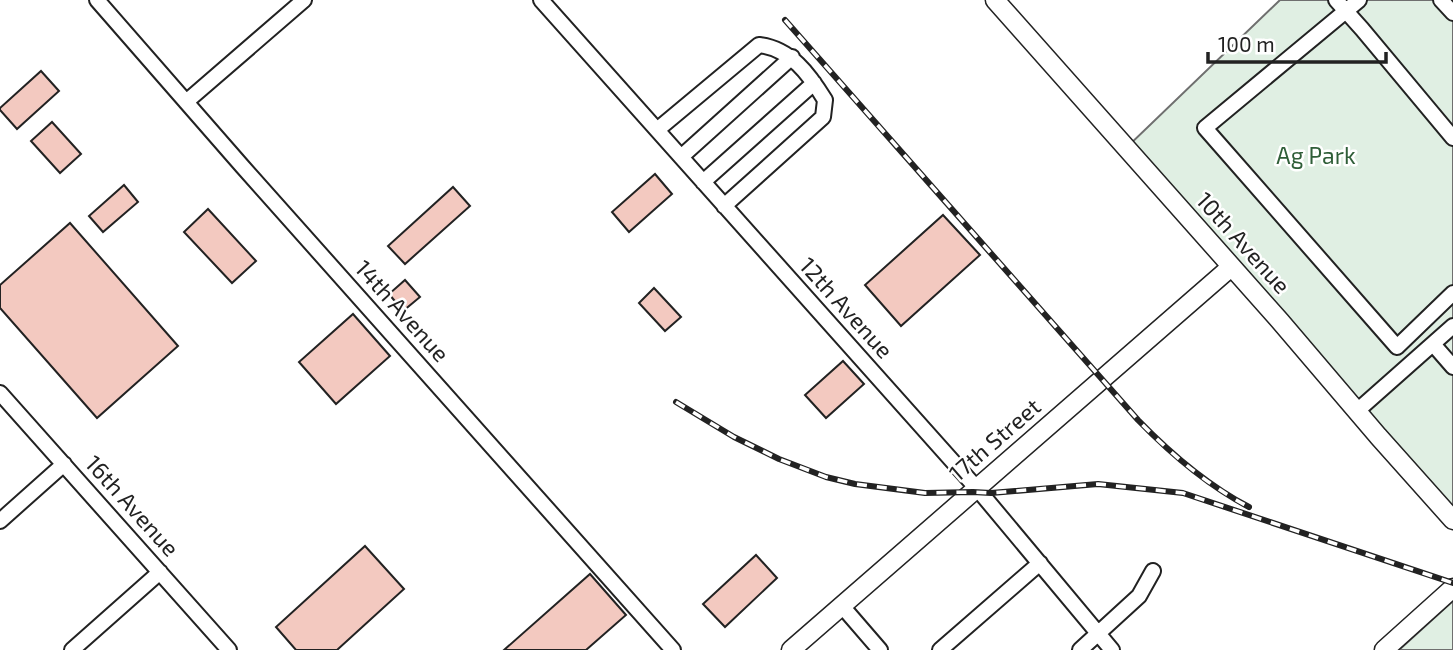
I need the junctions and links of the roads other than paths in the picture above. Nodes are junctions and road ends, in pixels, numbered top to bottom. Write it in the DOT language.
graph roads {
  1 [pos="97,0"];
  2 [pos="304,0"];
  3 [pos="1359,0"];
  4 [pos="1441,0"];
  5 [pos="550,3"];
  6 [pos="1004,3"];
  7 [pos="286,6"];
  8 [pos="1341,6"];
  9 [pos="1453,13"];
  10 [pos="792,57"];
  11 [pos="814,83"];
  12 [pos="186,102"];
  13 [pos="657,130"];
  14 [pos="1453,138"];
  15 [pos="681,157"];
  16 [pos="703,182"];
  17 [pos="724,205"];
  18 [pos="1231,267"];
  19 [pos="1453,293"];
  20 [pos="1453,326"];
  21 [pos="1433,344"];
  22 [pos="1453,367"];
  23 [pos="0,393"];
  24 [pos="1357,411"];
  25 [pos="64,464"];
  26 [pos="976,489"];
  27 [pos="1453,520"];
  28 [pos="0,521"];
  29 [pos="1040,563"];
  30 [pos="1153,571"];
  31 [pos="160,572"];
  32 [pos="1453,588"];
  33 [pos="842,606"];
  34 [pos="1098,634"];
  35 [pos="72,650"];
  36 [pos="229,650"];
  37 [pos="673,650"];
  38 [pos="791,650"];
  39 [pos="880,650"];
  40 [pos="940,650"];
  41 [pos="1080,650"];
  42 [pos="1112,650"];
  43 [pos="1384,650"];
  1 -- 12 [label="street, 14th Avenue"];
  2 -- 7 [label="street"];
  3 -- 8 [label="street"];
  4 -- 9 [label="street"];
  5 -- 13 [label="street, 12th Avenue"];
  6 -- 18 [label="main road, 10th Avenue"];
  7 -- 12 [label="street"];
  8 -- 14 [label="street"];
  8 -- 19 [label="street"];
  10 -- 11 [label="street"];
  10 -- 13 [label="street"];
  10 -- 15 [label="street"];
  11 -- 16 [label="street"];
  11 -- 17 [label="street"];
  12 -- 37 [label="street, 14th Avenue"];
  13 -- 15 [label="street, 12th Avenue"];
  15 -- 16 [label="street, 12th Avenue"];
  16 -- 17 [label="street, 12th Avenue"];
  17 -- 26 [label="street, 12th Avenue"];
  18 -- 24 [label="main road, 10th Avenue"];
  18 -- 26 [label="main road, 17th Street"];
  20 -- 21 [label="street"];
  21 -- 22 [label="street"];
  21 -- 24 [label="street"];
  23 -- 25 [label="street, 16th Avenue"];
  24 -- 27 [label="main road, 10th Avenue"];
  25 -- 28 [label="street"];
  25 -- 31 [label="street, 16th Avenue"];
  26 -- 29 [label="street, 12th Avenue"];
  26 -- 33 [label="main road, 17th Street"];
  29 -- 34 [label="street, 12th Avenue"];
  29 -- 40 [label="street"];
  30 -- 34 [label="street"];
  31 -- 35 [label="street"];
  31 -- 36 [label="street, 16th Avenue"];
  32 -- 43 [label="main road"];
  33 -- 38 [label="main road, 17th Street"];
  33 -- 39 [label="street"];
  34 -- 41 [label="street"];
  34 -- 42 [label="street, 12th Avenue"];
}
